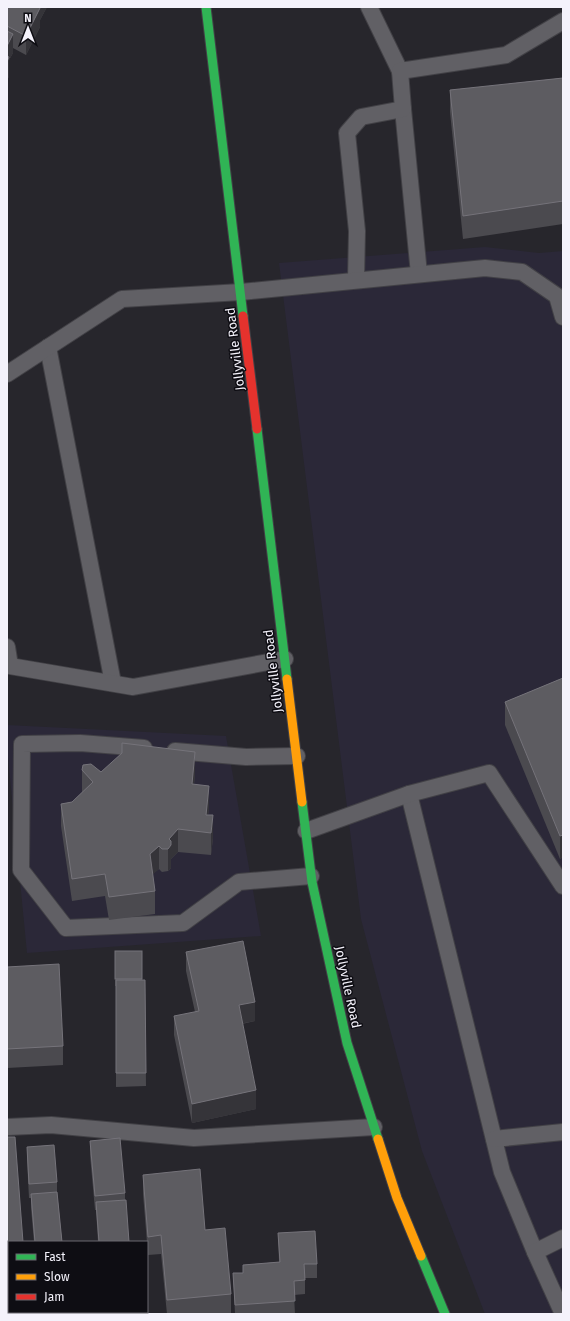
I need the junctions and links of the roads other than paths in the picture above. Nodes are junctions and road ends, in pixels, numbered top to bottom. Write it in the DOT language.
graph roads {
  1 [pos="206,7"];
  2 [pos="369,7"];
  3 [pos="563,21"];
  4 [pos="400,71"];
  5 [pos="403,109"];
  6 [pos="419,274"];
  7 [pos="356,280"];
  8 [pos="241,292"];
  9 [pos="563,317"];
  10 [pos="48,347"];
  11 [pos="7,374"];
  12 [pos="7,648"];
  13 [pos="285,659"];
  14 [pos="113,683"];
  15 [pos="297,756"];
  16 [pos="409,794"];
  17 [pos="306,831"];
  18 [pos="311,876"];
  19 [pos="563,886"];
  20 [pos="7,1127"];
  21 [pos="374,1127"];
  22 [pos="563,1132"];
  23 [pos="494,1139"];
  24 [pos="563,1238"];
  25 [pos="535,1252"];
  26 [pos="445,1314"];
  27 [pos="563,1314"];
  1 -- 8 [label="street, Jollyville Road"];
  2 -- 4 [label="lane"];
  3 -- 4 [label="lane"];
  4 -- 5 [label="lane"];
  5 -- 6 [label="lane"];
  5 -- 7 [label="lane"];
  6 -- 7 [label="lane"];
  6 -- 9 [label="lane"];
  7 -- 8 [label="lane"];
  8 -- 10 [label="lane"];
  8 -- 13 [label="street, Jollyville Road"];
  10 -- 11 [label="lane"];
  10 -- 14 [label="lane"];
  12 -- 14 [label="lane"];
  13 -- 14 [label="lane"];
  13 -- 15 [label="street, Jollyville Road"];
  15 -- 17 [label="street, Jollyville Road"];
  15 -- 18 [label="lane"];
  16 -- 17 [label="lane"];
  16 -- 19 [label="lane"];
  16 -- 23 [label="lane"];
  17 -- 18 [label="street, Jollyville Road"];
  18 -- 21 [label="street, Jollyville Road"];
  20 -- 21 [label="lane"];
  21 -- 26 [label="street, Jollyville Road"];
  22 -- 23 [label="lane"];
  23 -- 25 [label="lane"];
  24 -- 25 [label="lane"];
  25 -- 27 [label="lane"];
}
